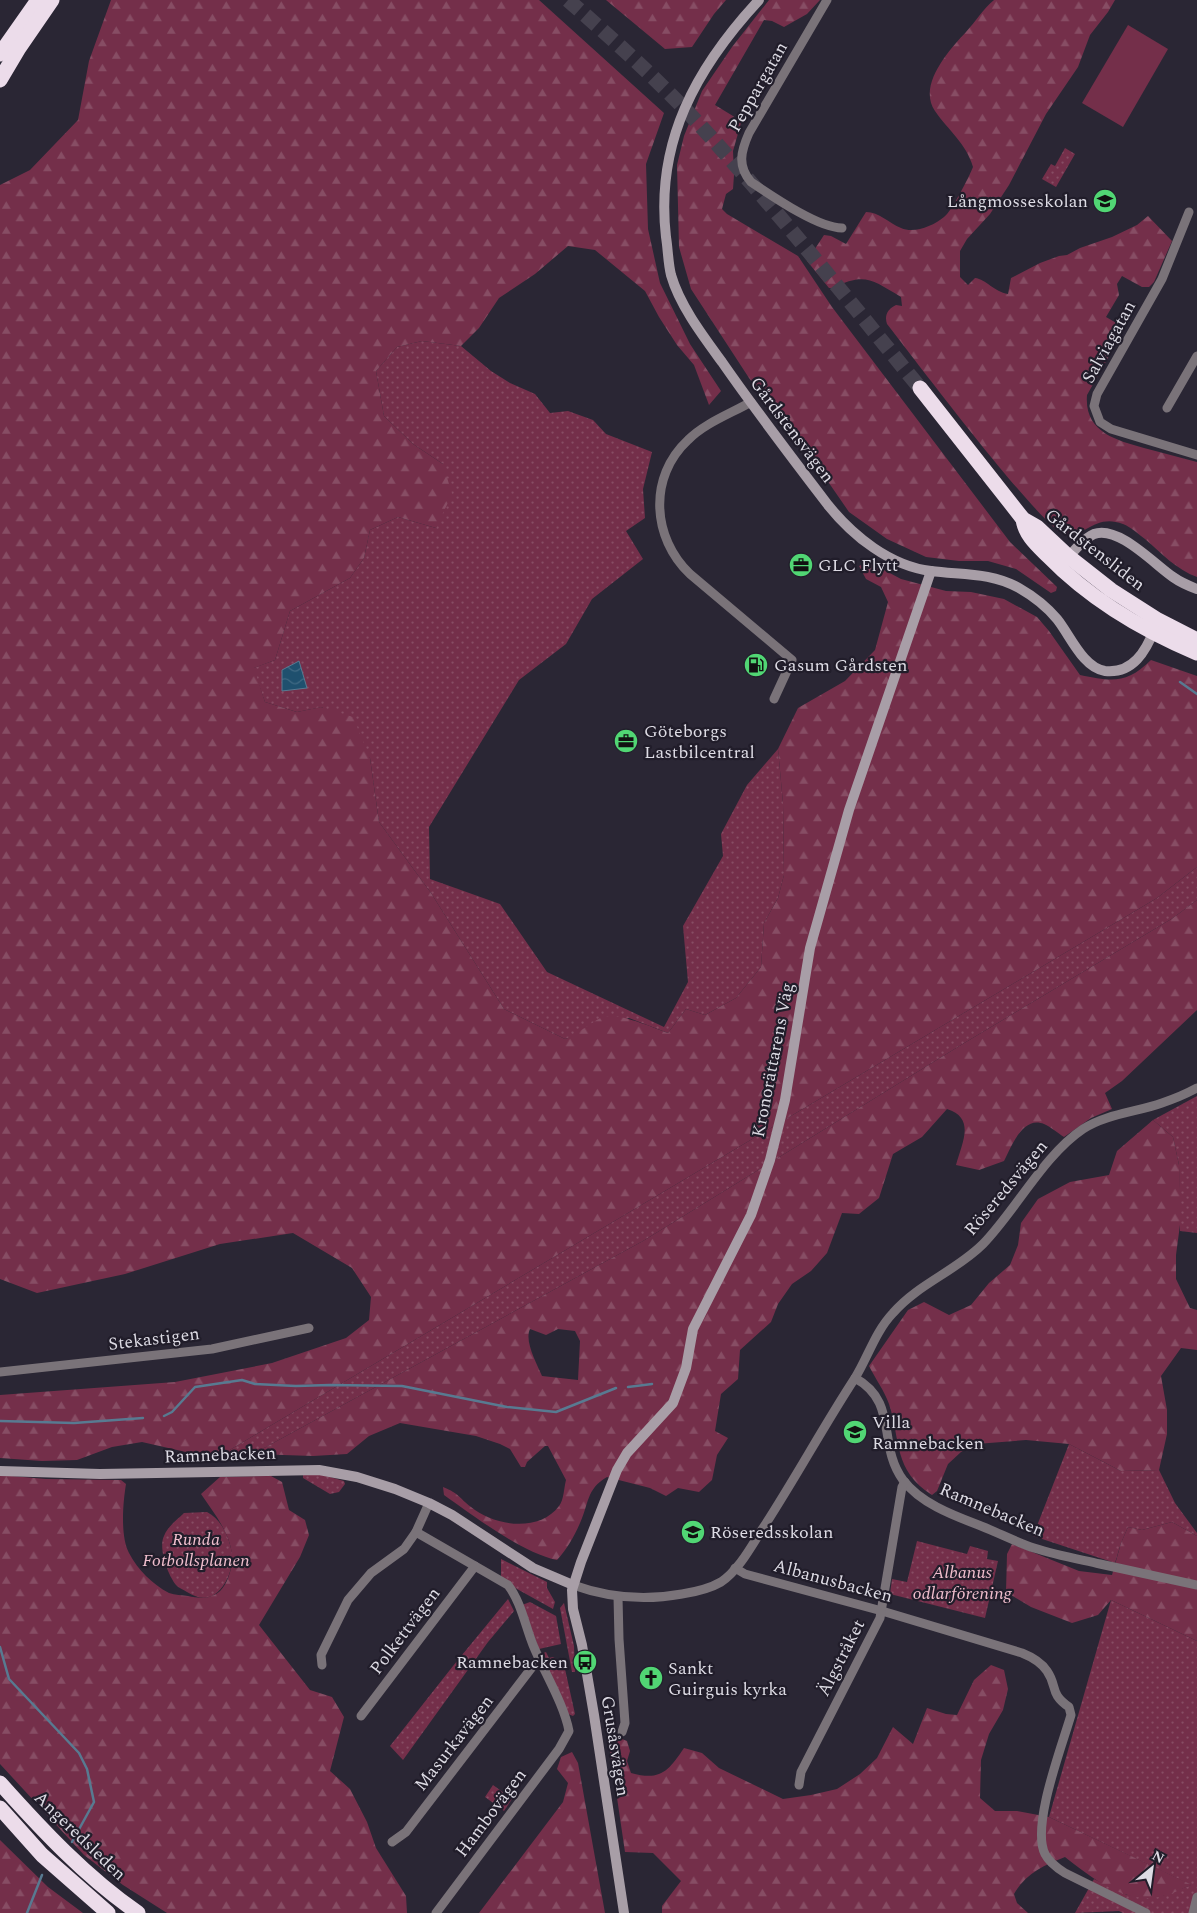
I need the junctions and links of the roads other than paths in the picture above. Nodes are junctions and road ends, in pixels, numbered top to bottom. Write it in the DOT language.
graph roads {
  1 [pos="38,0"];
  2 [pos="52,0"];
  3 [pos="759,0"];
  4 [pos="827,0"];
  5 [pos="0,54"];
  6 [pos="0,80"];
  7 [pos="1189,212"];
  8 [pos="842,228"];
  9 [pos="1197,356"];
  10 [pos="920,388"];
  11 [pos="751,402"];
  12 [pos="1167,408"];
  13 [pos="1197,455"];
  14 [pos="1064,562"];
  15 [pos="930,571"];
  16 [pos="1197,589"];
  17 [pos="1156,626"];
  18 [pos="1197,640"];
  19 [pos="1197,653"];
  20 [pos="774,699"];
  21 [pos="1197,1088"];
  22 [pos="309,1328"];
  23 [pos="0,1372"];
  24 [pos="855,1378"];
  25 [pos="0,1471"];
  26 [pos="905,1482"];
  27 [pos="429,1503"];
  28 [pos="416,1532"];
  29 [pos="475,1566"];
  30 [pos="736,1568"];
  31 [pos="573,1584"];
  32 [pos="1197,1585"];
  33 [pos="618,1597"];
  34 [pos="882,1611"];
  35 [pos="540,1661"];
  36 [pos="322,1665"];
  37 [pos="361,1716"];
  38 [pos="622,1732"];
  39 [pos="0,1783"];
  40 [pos="799,1785"];
  41 [pos="0,1808"];
  42 [pos="392,1842"];
  43 [pos="1197,1897"];
  44 [pos="108,1913"];
  45 [pos="138,1913"];
  46 [pos="436,1913"];
  47 [pos="624,1913"];
  48 [pos="1146,1913"];
  49 [pos="1193,1913"];
  1 -- 5 [label="highway"];
  2 -- 6 [label="highway"];
  3 -- 11 [label="street, Gårdstensvägen"];
  4 -- 8 [label="street, Peppargatan"];
  7 -- 13 [label="street, Salviagatan"];
  9 -- 12 [label="street"];
  10 -- 14 [label="highway, Gårdstensliden"];
  11 -- 15 [label="street, Gårdstensvägen"];
  11 -- 20 [label="street"];
  14 -- 16 [label="street"];
  14 -- 17 [label="highway, Gårdstensliden"];
  15 -- 17 [label="street, Gårdstensvägen"];
  15 -- 31 [label="street, Kronorättarens Väg"];
  17 -- 18 [label="highway, Gårdstensliden"];
  17 -- 19 [label="highway, Gårdstensliden"];
  21 -- 24 [label="street, Röseredsvägen"];
  22 -- 23 [label="street, Stekastigen"];
  24 -- 26 [label="street, Ramnebacken"];
  24 -- 30 [label="street, Ramnebacken"];
  25 -- 27 [label="street, Ramnebacken"];
  26 -- 32 [label="street, Ramnebacken"];
  26 -- 34 [label="street, Älgstråket"];
  27 -- 28 [label="street"];
  27 -- 31 [label="street, Ramnebacken"];
  28 -- 29 [label="street"];
  28 -- 36 [label="street"];
  29 -- 35 [label="street"];
  29 -- 37 [label="street, Polkettvägen"];
  30 -- 33 [label="street, Ramnebacken"];
  30 -- 34 [label="street, Albanusbacken"];
  31 -- 33 [label="street, Ramnebacken"];
  31 -- 47 [label="street, Grusåsvägen"];
  33 -- 38 [label="street"];
  34 -- 40 [label="street, Älgstråket"];
  34 -- 48 [label="street, Albanusbacken"];
  35 -- 42 [label="street, Masurkavägen"];
  35 -- 46 [label="street, Hambovägen"];
  39 -- 45 [label="highway, Angeredsleden"];
  41 -- 44 [label="highway"];
  43 -- 49 [label="street"];
}
